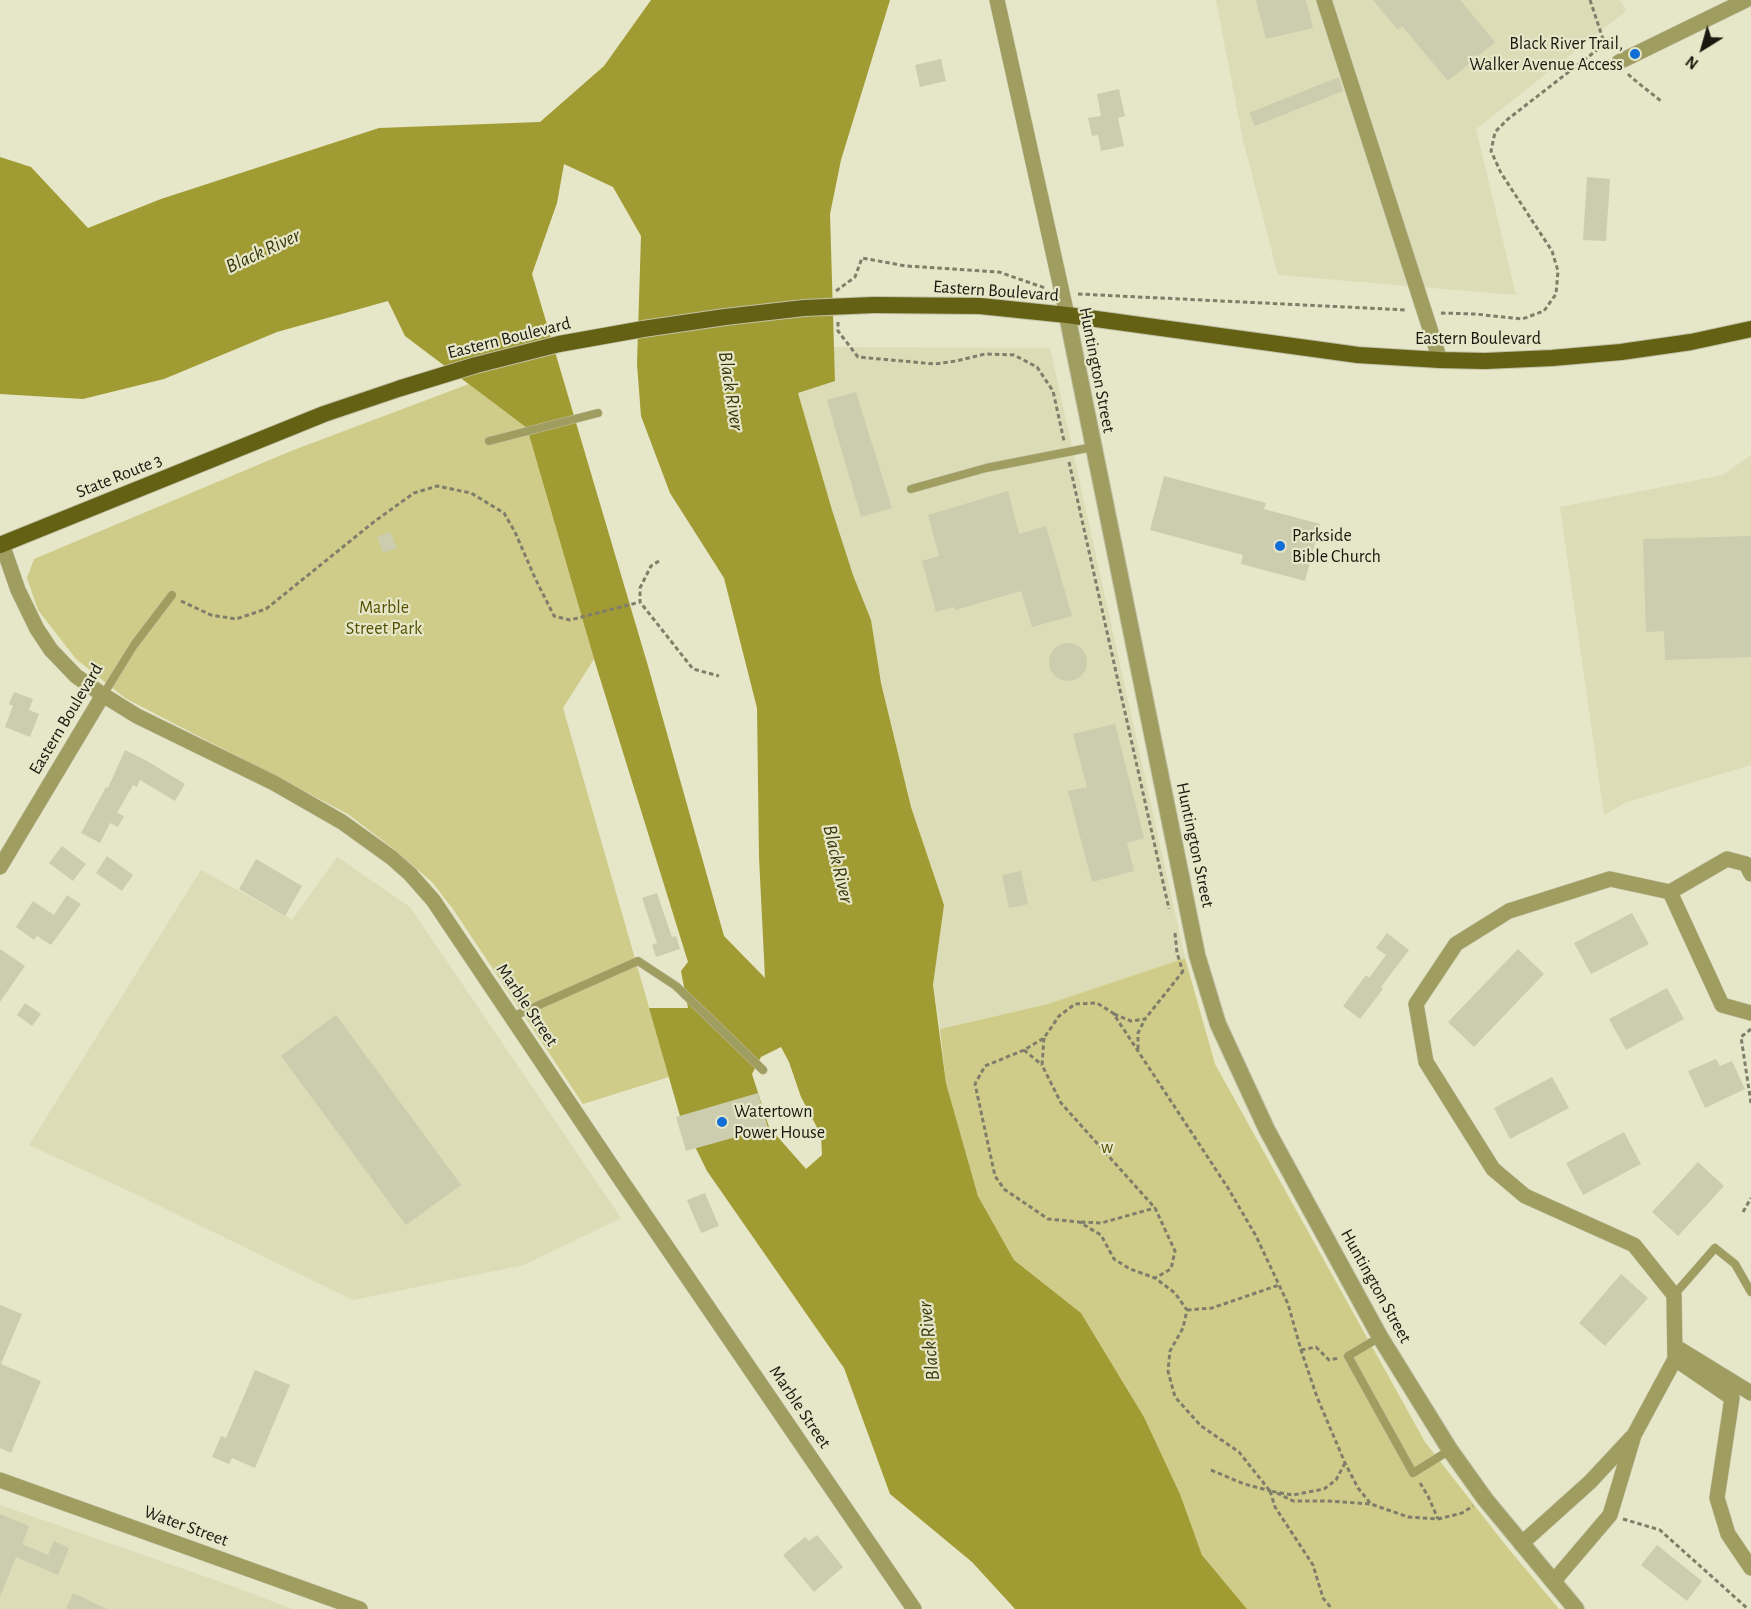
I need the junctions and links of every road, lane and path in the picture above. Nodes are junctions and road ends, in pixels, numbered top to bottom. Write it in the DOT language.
graph roads {
  1 [pos="997,0"];
  2 [pos="1324,0"];
  3 [pos="1746,0"];
  4 [pos="1606,43"];
  5 [pos="1619,62"];
  6 [pos="862,258"];
  7 [pos="1062,291"];
  8 [pos="1424,311"];
  9 [pos="1067,315"];
  10 [pos="1751,328"];
  11 [pos="858,357"];
  12 [pos="1440,360"];
  13 [pos="598,413"];
  14 [pos="489,441"];
  15 [pos="253,443"];
  16 [pos="1093,447"];
  17 [pos="1066,452"];
  18 [pos="911,489"];
  19 [pos="1,545"];
  20 [pos="659,561"];
  21 [pos="172,595"];
  22 [pos="640,602"];
  23 [pos="719,676"];
  24 [pos="103,695"];
  25 [pos="0,867"];
  26 [pos="1751,874"];
  27 [pos="1670,892"];
  28 [pos="1171,917"];
  29 [pos="1174,929"];
  30 [pos="1197,955"];
  31 [pos="1183,972"];
  32 [pos="1113,1013"];
  33 [pos="1751,1013"];
  34 [pos="512,1017"];
  35 [pos="1145,1019"];
  36 [pos="1751,1029"];
  37 [pos="1044,1038"];
  38 [pos="1024,1050"];
  39 [pos="1138,1050"];
  40 [pos="1042,1065"];
  41 [pos="763,1070"];
  42 [pos="1751,1103"];
  43 [pos="1751,1198"];
  44 [pos="1155,1208"];
  45 [pos="1743,1212"];
  46 [pos="1079,1222"];
  47 [pos="1155,1278"];
  48 [pos="1279,1286"];
  49 [pos="1751,1292"];
  50 [pos="1674,1295"];
  51 [pos="1187,1310"];
  52 [pos="1380,1337"];
  53 [pos="1301,1350"];
  54 [pos="1676,1353"];
  55 [pos="1348,1356"];
  56 [pos="1751,1392"];
  57 [pos="1732,1398"];
  58 [pos="1634,1435"];
  59 [pos="1450,1450"];
  60 [pos="1345,1463"];
  61 [pos="1211,1470"];
  62 [pos="1413,1473"];
  63 [pos="0,1480"];
  64 [pos="1270,1491"];
  65 [pos="1485,1499"];
  66 [pos="1371,1504"];
  67 [pos="1610,1515"];
  68 [pos="1438,1519"];
  69 [pos="1521,1544"];
  70 [pos="1751,1568"];
  71 [pos="1553,1582"];
  72 [pos="360,1609"];
  73 [pos="914,1609"];
  74 [pos="1332,1609"];
  75 [pos="1576,1609"];
  76 [pos="1748,1609"];
  1 -- 7 [label="street, Huntington Street"];
  2 -- 8 [label="street"];
  3 -- 5 [label="street"];
  4 -- 8 [label="path"];
  6 -- 7 [label="path"];
  7 -- 8 [label="path"];
  7 -- 9 [label="street, Huntington Street"];
  8 -- 12 [label="street"];
  9 -- 12 [label="main road, Eastern Boulevard"];
  9 -- 15 [label="main road, Eastern Boulevard, bridge"];
  9 -- 16 [label="street, Huntington Street"];
  10 -- 12 [label="main road, Eastern Boulevard"];
  11 -- 17 [label="path"];
  13 -- 14 [label="lane"];
  15 -- 19 [label="main road, State Route 3"];
  16 -- 17 [label="lane"];
  16 -- 30 [label="street, Huntington Street"];
  17 -- 18 [label="lane"];
  17 -- 28 [label="path"];
  19 -- 24 [label="street, Marble Street"];
  20 -- 22 [label="path"];
  21 -- 22 [label="path"];
  21 -- 24 [label="lane, Eastern Boulevard"];
  22 -- 23 [label="path"];
  24 -- 25 [label="street, Eastern Boulevard"];
  24 -- 34 [label="street, Marble Street"];
  26 -- 27 [label="street"];
  27 -- 33 [label="street"];
  27 -- 50 [label="street"];
  29 -- 31 [label="path"];
  30 -- 31 [label="path"];
  30 -- 52 [label="street, Huntington Street"];
  31 -- 35 [label="path"];
  32 -- 35 [label="path"];
  32 -- 37 [label="path"];
  32 -- 39 [label="path"];
  34 -- 41 [label="lane"];
  34 -- 73 [label="street, Marble Street"];
  35 -- 39 [label="path"];
  36 -- 42 [label="path"];
  37 -- 38 [label="path"];
  37 -- 40 [label="path"];
  38 -- 40 [label="path"];
  38 -- 46 [label="path"];
  39 -- 48 [label="path"];
  40 -- 44 [label="path"];
  43 -- 45 [label="path"];
  44 -- 46 [label="path"];
  44 -- 47 [label="path"];
  46 -- 47 [label="path"];
  47 -- 51 [label="path"];
  48 -- 51 [label="path"];
  48 -- 53 [label="path"];
  49 -- 50 [label="lane"];
  50 -- 54 [label="street"];
  51 -- 64 [label="path"];
  52 -- 55 [label="lane"];
  52 -- 59 [label="street, Huntington Street"];
  53 -- 55 [label="path"];
  53 -- 60 [label="path"];
  54 -- 56 [label="street"];
  54 -- 57 [label="street"];
  54 -- 58 [label="street"];
  55 -- 62 [label="lane"];
  56 -- 57 [label="street"];
  57 -- 70 [label="street"];
  58 -- 67 [label="street"];
  58 -- 69 [label="street"];
  59 -- 62 [label="lane"];
  59 -- 65 [label="street, Huntington Street"];
  60 -- 64 [label="path"];
  60 -- 66 [label="path"];
  61 -- 64 [label="path"];
  62 -- 68 [label="path"];
  63 -- 72 [label="street, Water Street"];
  64 -- 66 [label="path"];
  64 -- 74 [label="path"];
  65 -- 68 [label="path"];
  65 -- 69 [label="street, Huntington Street"];
  66 -- 68 [label="path"];
  67 -- 71 [label="street"];
  67 -- 76 [label="path"];
  69 -- 71 [label="street, Huntington Street"];
  71 -- 75 [label="street, Huntington Street"];
}
